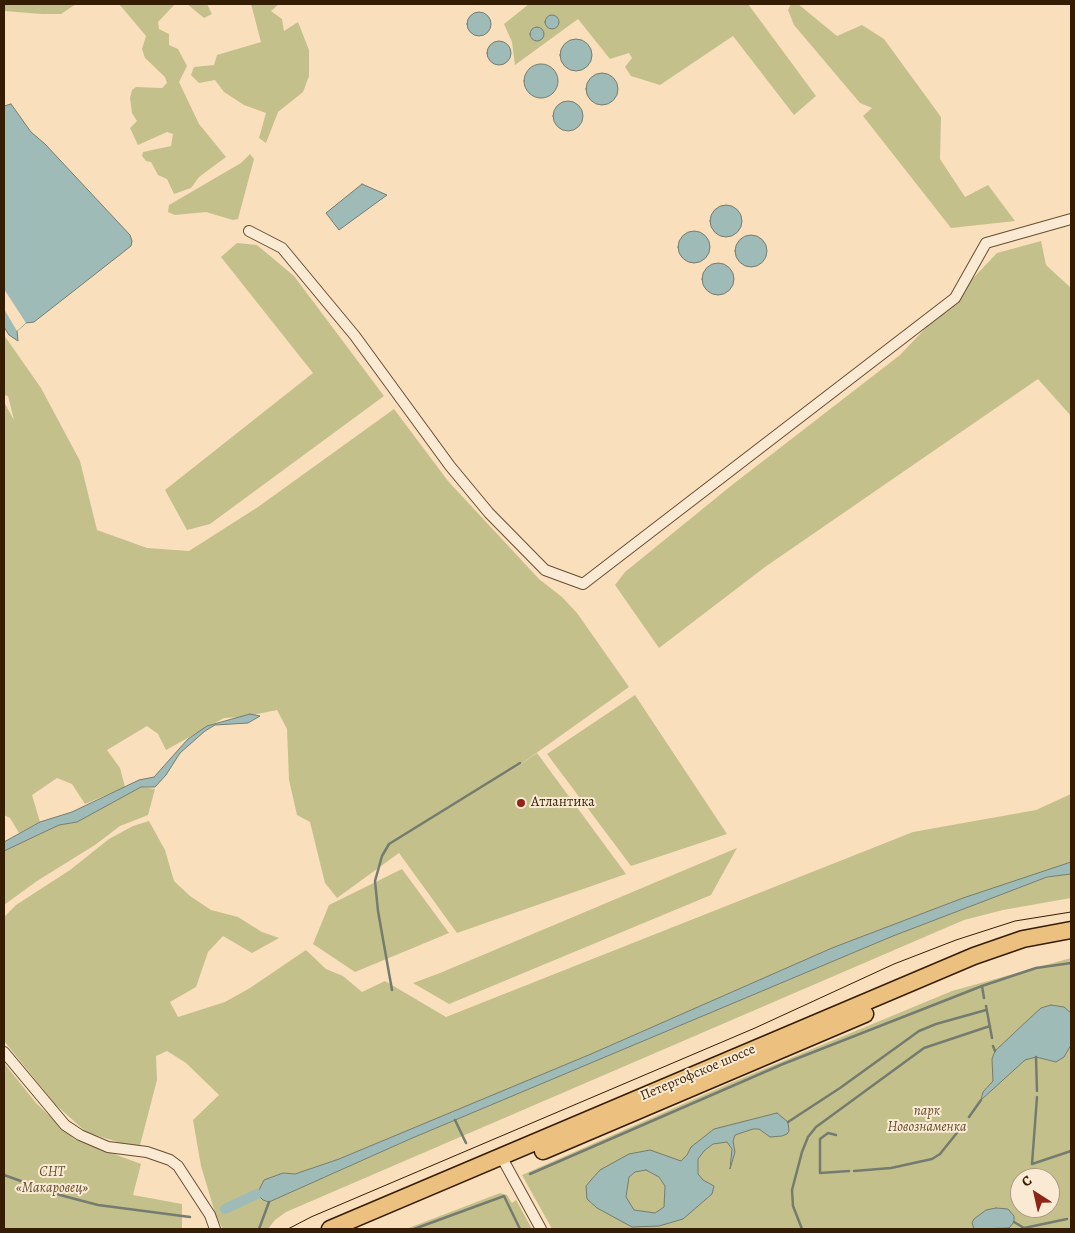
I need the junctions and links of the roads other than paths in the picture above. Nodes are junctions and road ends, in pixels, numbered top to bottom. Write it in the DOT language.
graph roads {
  1 [pos="1071,219"];
  2 [pos="249,231"];
  3 [pos="1071,930"];
  4 [pos="1071,940"];
  5 [pos="4,1052"];
  6 [pos="504,1162"];
  7 [pos="215,1229"];
  8 [pos="330,1229"];
  9 [pos="356,1229"];
  10 [pos="541,1229"];
  1 -- 2 [label="street"];
  3 -- 6 [label="main road, Петергофское шоссе"];
  4 -- 6 [label="main road, Петергофское шоссе"];
  5 -- 7 [label="street"];
  6 -- 8 [label="main road, Петергофское шоссе"];
  6 -- 9 [label="main road, Петергофское шоссе"];
  6 -- 10 [label="street"];
}
